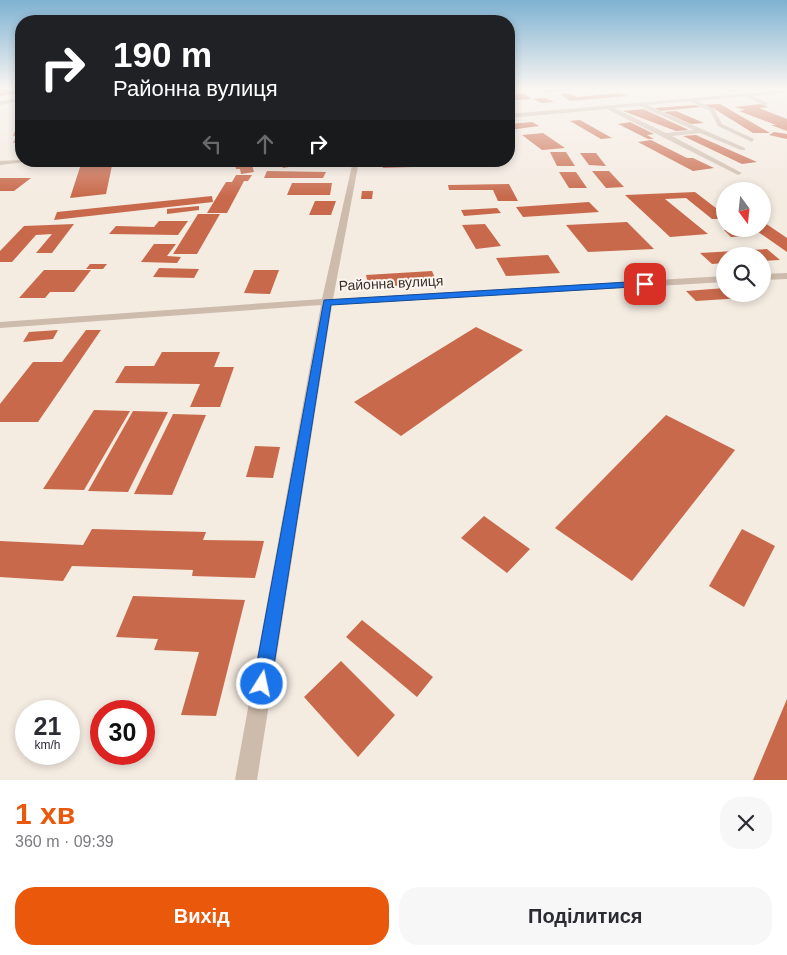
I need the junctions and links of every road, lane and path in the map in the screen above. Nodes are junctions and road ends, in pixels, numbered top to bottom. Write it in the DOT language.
graph roads {
  1 [pos="643,124"];
  2 [pos="685,124"];
  3 [pos="720,124"];
  4 [pos="700,131"];
  5 [pos="665,135"];
  6 [pos="752,140"];
  7 [pos="743,149"];
  8 [pos="15,162"];
  9 [pos="0,163"];
  10 [pos="355,167"];
  11 [pos="738,173"];
  12 [pos="787,276"];
  13 [pos="771,277"];
  14 [pos="716,280"];
  15 [pos="327,302"];
  16 [pos="0,325"];
  17 [pos="246,780"];
  1 -- 5 [label="street"];
  2 -- 4 [label="street"];
  3 -- 6 [label="street"];
  4 -- 5 [label="street"];
  4 -- 7 [label="street"];
  5 -- 11 [label="street"];
  8 -- 9 [label="street"];
  10 -- 15 [label="street"];
  12 -- 13 [label="street"];
  14 -- 15 [label="street, Районна вулиця"];
  15 -- 16 [label="street, Районна вулиця"];
  15 -- 17 [label="street"];
}
